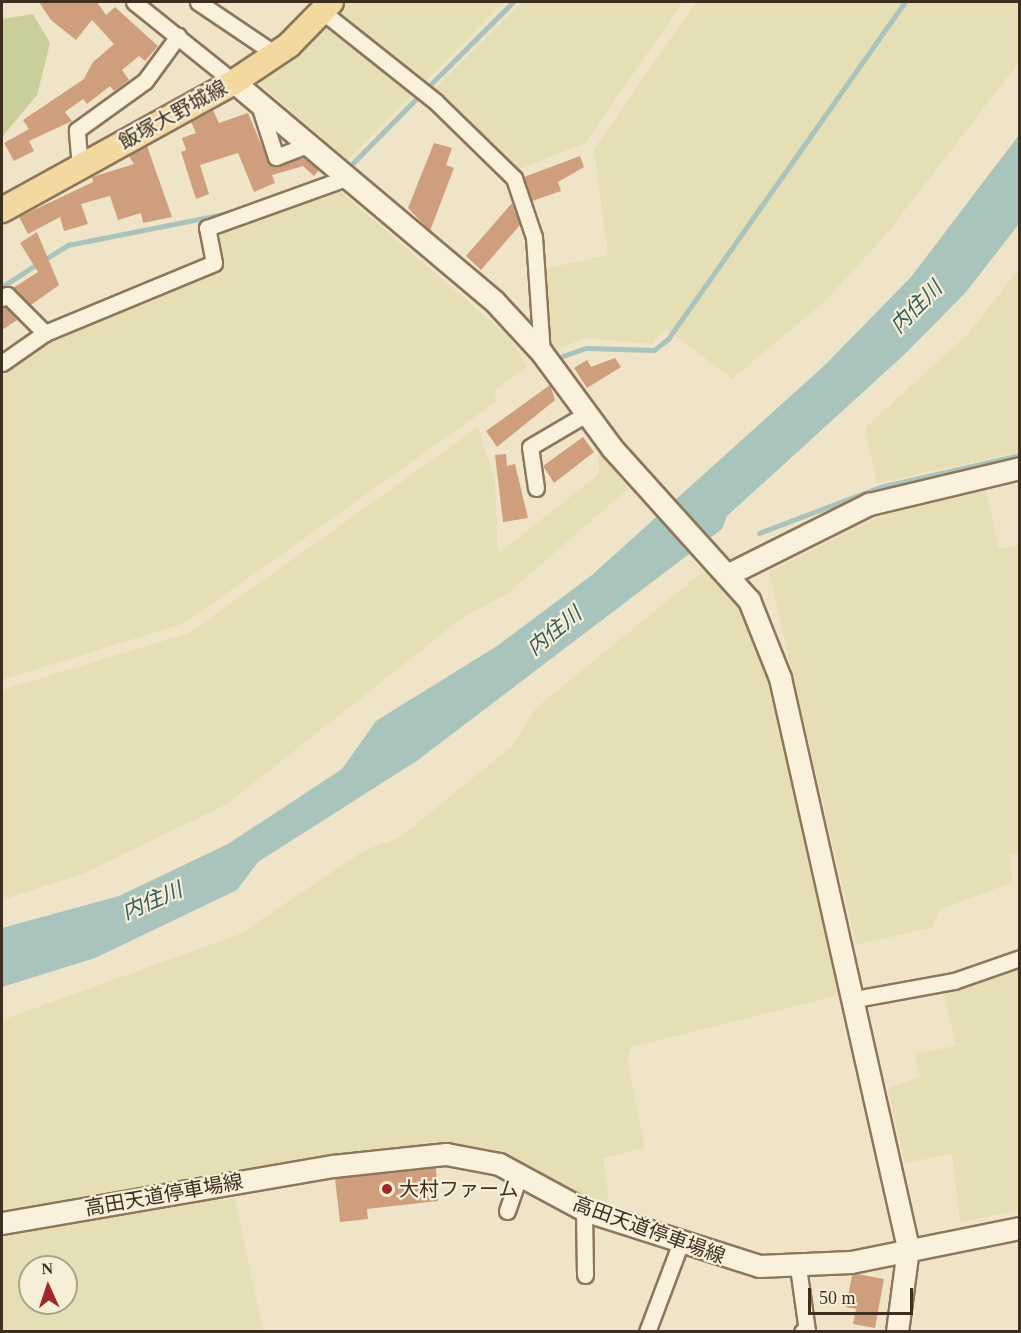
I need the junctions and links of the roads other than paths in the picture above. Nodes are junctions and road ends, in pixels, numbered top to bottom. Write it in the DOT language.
graph roads {
  1 [pos="134,2"];
  2 [pos="198,2"];
  3 [pos="327,7"];
  4 [pos="178,36"];
  5 [pos="275,54"];
  6 [pos="234,81"];
  7 [pos="258,102"];
  8 [pos="308,145"];
  9 [pos="80,167"];
  10 [pos="346,178"];
  11 [pos="2,210"];
  12 [pos="3,294"];
  13 [pos="45,333"];
  14 [pos="542,353"];
  15 [pos="2,363"];
  16 [pos="586,414"];
  17 [pos="1020,468"];
  18 [pos="536,488"];
  19 [pos="729,573"];
  20 [pos="1020,958"];
  21 [pos="855,999"];
  22 [pos="519,1176"];
  23 [pos="584,1210"];
  24 [pos="507,1211"];
  25 [pos="2,1223"];
  26 [pos="1020,1228"];
  27 [pos="681,1242"];
  28 [pos="908,1248"];
  29 [pos="798,1267"];
  30 [pos="585,1275"];
  31 [pos="646,1332"];
  32 [pos="802,1332"];
  33 [pos="897,1332"];
  1 -- 4 [label="street"];
  2 -- 5 [label="street"];
  3 -- 5 [label="main road, 飯塚大野城線"];
  3 -- 14 [label="street"];
  4 -- 6 [label="street"];
  4 -- 9 [label="street"];
  5 -- 6 [label="main road, 飯塚大野城線"];
  6 -- 7 [label="street"];
  6 -- 9 [label="main road, 飯塚大野城線"];
  7 -- 8 [label="street"];
  7 -- 8 [label="street"];
  8 -- 10 [label="street"];
  9 -- 11 [label="main road, 飯塚大野城線"];
  10 -- 13 [label="street"];
  10 -- 14 [label="street"];
  12 -- 13 [label="street"];
  13 -- 15 [label="street"];
  14 -- 16 [label="street"];
  16 -- 18 [label="street"];
  16 -- 19 [label="street"];
  17 -- 19 [label="street"];
  19 -- 21 [label="street"];
  20 -- 21 [label="street"];
  21 -- 28 [label="street"];
  22 -- 23 [label="street, 高田天道停車場線"];
  22 -- 24 [label="street"];
  22 -- 25 [label="street, 高田天道停車場線"];
  23 -- 27 [label="street, 高田天道停車場線"];
  23 -- 30 [label="street"];
  26 -- 28 [label="street, 高田天道停車場線"];
  27 -- 29 [label="street, 高田天道停車場線"];
  27 -- 31 [label="street"];
  28 -- 29 [label="street, 高田天道停車場線"];
  28 -- 33 [label="street"];
  29 -- 32 [label="street"];
}
